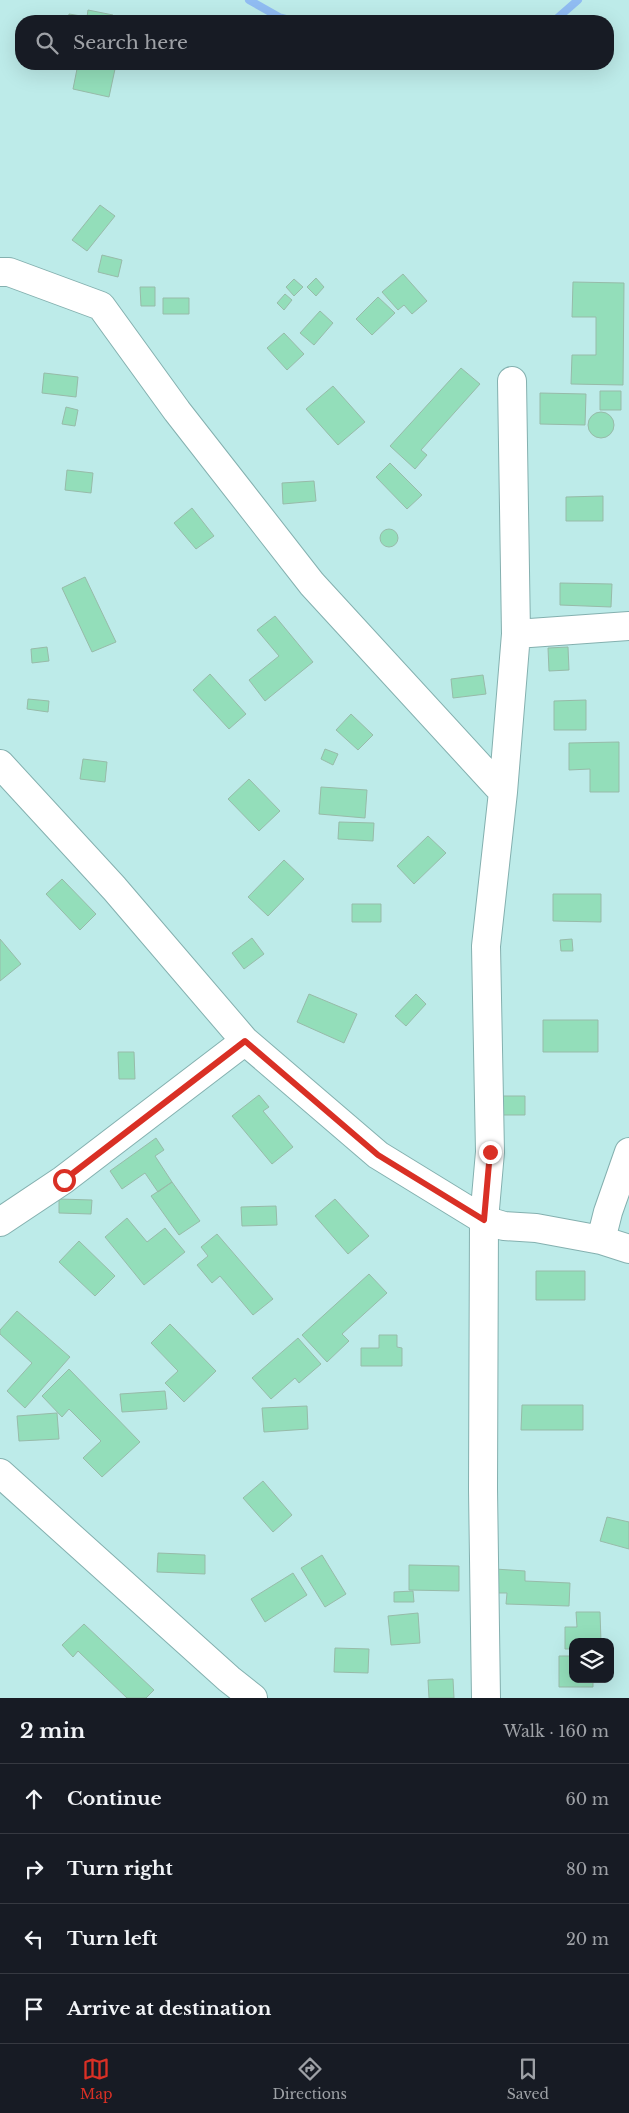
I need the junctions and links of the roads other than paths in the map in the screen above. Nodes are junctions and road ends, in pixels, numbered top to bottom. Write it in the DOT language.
graph roads {
  1 [pos="0,272"];
  2 [pos="512,382"];
  3 [pos="629,626"];
  4 [pos="516,634"];
  5 [pos="0,764"];
  6 [pos="502,792"];
  7 [pos="245,1041"];
  8 [pos="629,1152"];
  9 [pos="484,1220"];
  10 [pos="0,1222"];
  11 [pos="601,1240"];
  12 [pos="629,1249"];
  13 [pos="0,1473"];
  14 [pos="253,1698"];
  15 [pos="486,1698"];
  1 -- 6 [label="street"];
  2 -- 4 [label="street"];
  3 -- 4 [label="street"];
  4 -- 6 [label="street"];
  5 -- 7 [label="street"];
  6 -- 9 [label="street"];
  7 -- 9 [label="street"];
  7 -- 10 [label="street"];
  8 -- 11 [label="street"];
  9 -- 11 [label="street"];
  9 -- 15 [label="street"];
  11 -- 12 [label="street"];
  13 -- 14 [label="street"];
}
